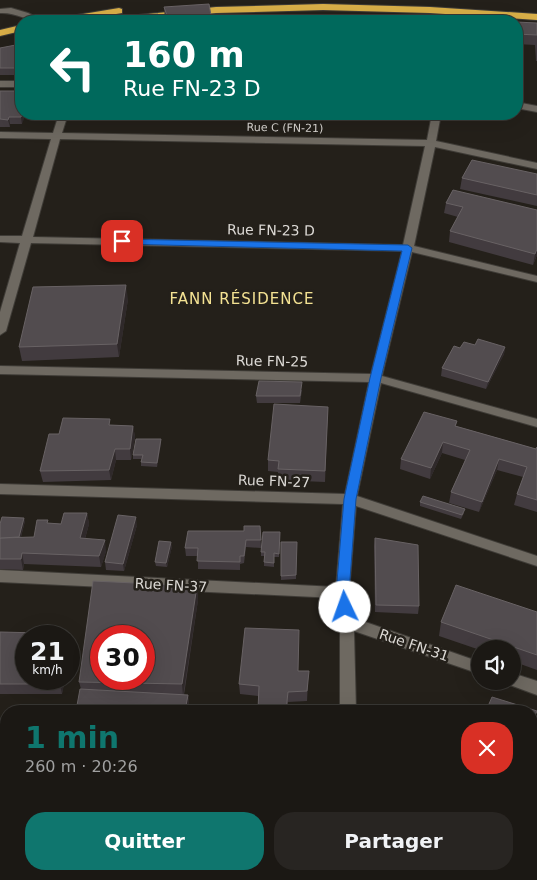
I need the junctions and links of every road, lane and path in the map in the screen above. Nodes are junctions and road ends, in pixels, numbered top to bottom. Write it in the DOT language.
graph roads {
  1 [pos="250,0"];
  2 [pos="365,0"];
  3 [pos="537,10"];
  4 [pos="0,11"];
  5 [pos="27,15"];
  6 [pos="96,15"];
  7 [pos="162,15"];
  8 [pos="438,15"];
  9 [pos="523,17"];
  10 [pos="537,17"];
  11 [pos="15,29"];
  12 [pos="0,32"];
  13 [pos="15,38"];
  14 [pos="0,41"];
  15 [pos="0,84"];
  16 [pos="15,84"];
  17 [pos="523,106"];
  18 [pos="537,109"];
  19 [pos="61,120"];
  20 [pos="436,120"];
  21 [pos="0,135"];
  22 [pos="57,136"];
  23 [pos="431,143"];
  24 [pos="537,166"];
  25 [pos="0,239"];
  26 [pos="27,239"];
  27 [pos="408,248"];
  28 [pos="537,280"];
  29 [pos="0,331"];
  30 [pos="0,370"];
  31 [pos="376,378"];
  32 [pos="537,423"];
  33 [pos="0,489"];
  34 [pos="350,499"];
  35 [pos="537,561"];
  36 [pos="0,576"];
  37 [pos="342,593"];
  38 [pos="347,622"];
  39 [pos="471,665"];
  40 [pos="521,682"];
  41 [pos="537,688"];
  42 [pos="348,705"];
  1 -- 6 [label="highway"];
  2 -- 3 [label="highway"];
  4 -- 5 [label="street"];
  7 -- 8 [label="highway"];
  9 -- 10 [label="highway"];
  11 -- 12 [label="highway"];
  13 -- 14 [label="highway"];
  15 -- 16 [label="street"];
  17 -- 18 [label="street"];
  19 -- 22 [label="street"];
  20 -- 23 [label="street"];
  21 -- 22 [label="street, Rue C (FN-21)"];
  22 -- 23 [label="street, Rue C (FN-21)"];
  22 -- 26 [label="street"];
  23 -- 24 [label="street, Rue C (FN-21)"];
  23 -- 27 [label="street"];
  25 -- 26 [label="street, Rue FN-23 D"];
  26 -- 27 [label="street, Rue FN-23 D"];
  26 -- 29 [label="street"];
  27 -- 28 [label="street, Rue FN-23 D"];
  27 -- 31 [label="street"];
  30 -- 31 [label="street, Rue FN-25"];
  31 -- 32 [label="street, Rue FN-25"];
  31 -- 34 [label="street"];
  33 -- 34 [label="street, Rue FN-27"];
  34 -- 35 [label="street, Rue FN-27"];
  34 -- 37 [label="street"];
  36 -- 37 [label="street, Rue FN-37"];
  37 -- 38 [label="street"];
  38 -- 39 [label="street, Rue FN-31"];
  38 -- 42 [label="street"];
  40 -- 41 [label="street"];
}
